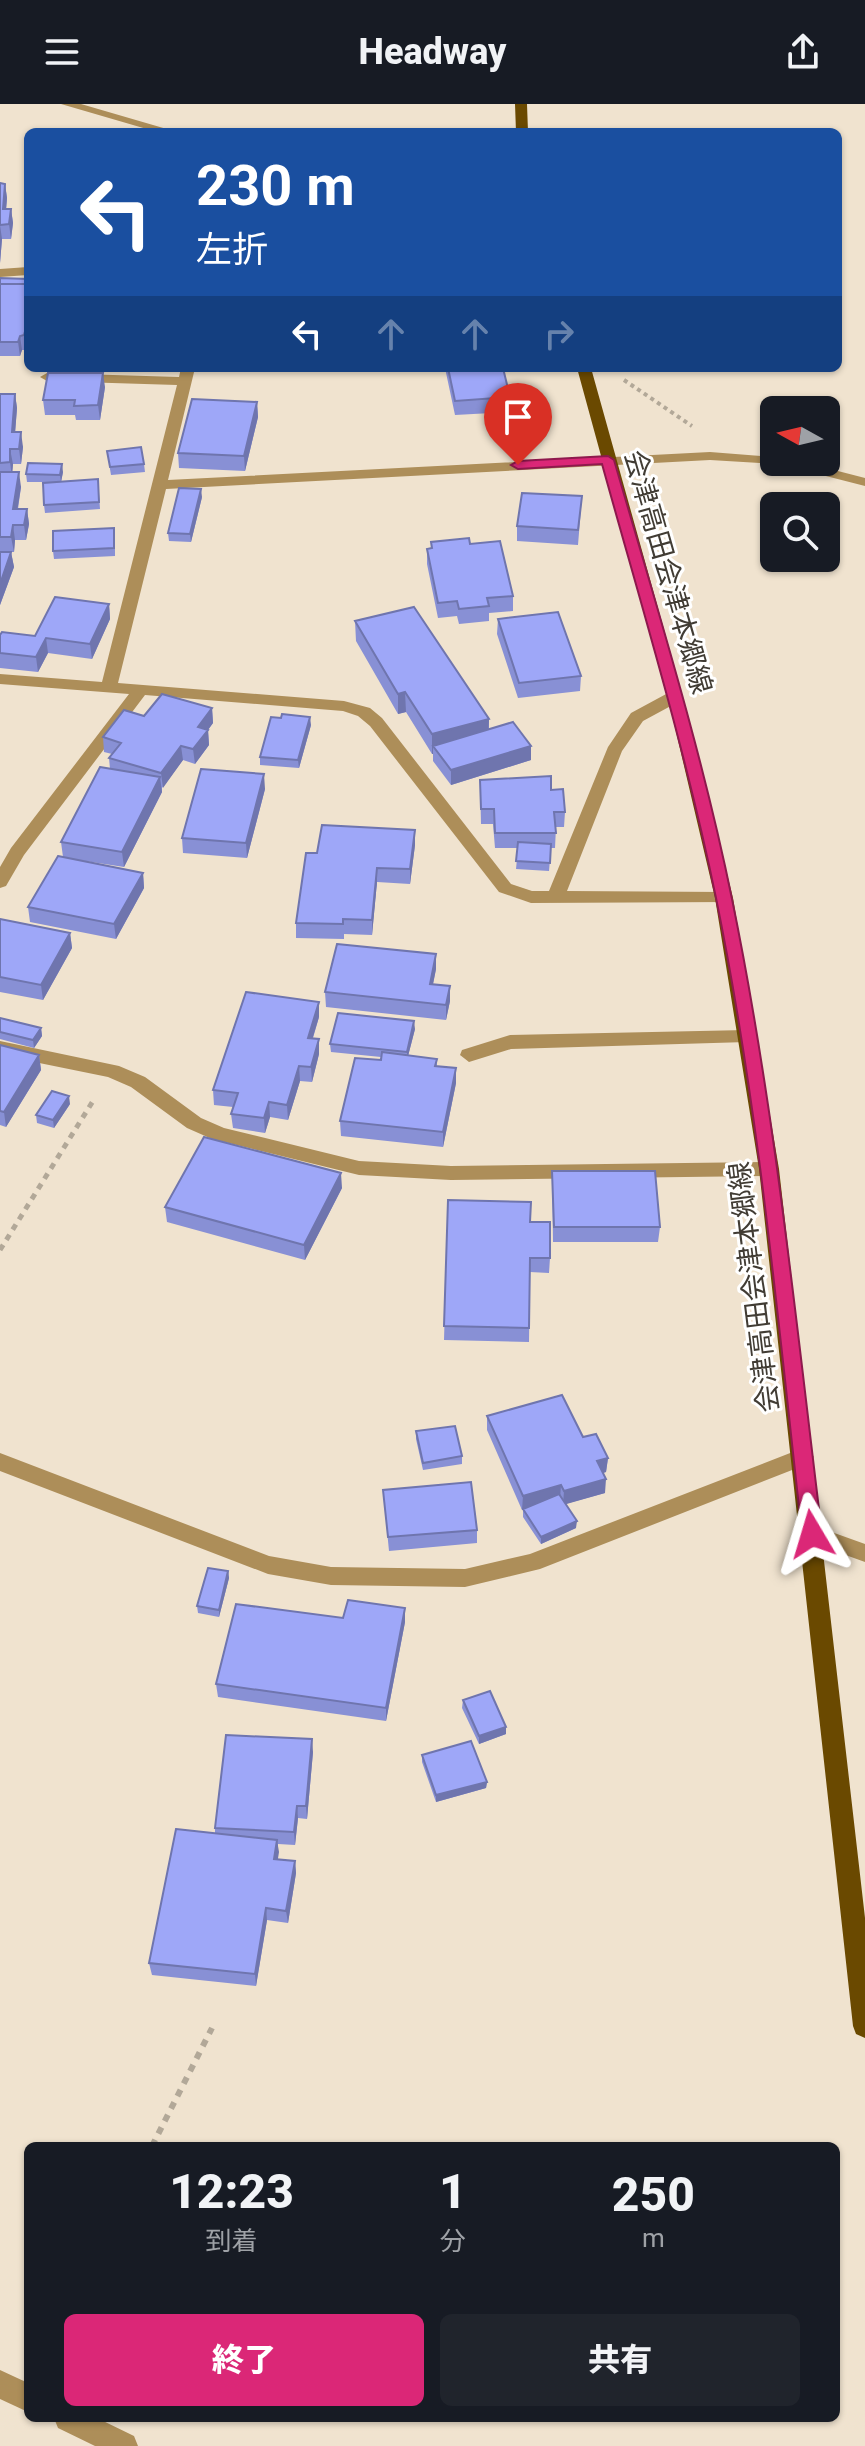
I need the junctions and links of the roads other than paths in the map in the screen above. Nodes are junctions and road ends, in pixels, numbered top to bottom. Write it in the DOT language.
graph roads {
  1 [pos="67,104"];
  2 [pos="521,104"];
  3 [pos="156,128"];
  4 [pos="522,128"];
  5 [pos="24,271"];
  6 [pos="0,273"];
  7 [pos="585,372"];
  8 [pos="186,374"];
  9 [pos="47,377"];
  10 [pos="760,459"];
  11 [pos="608,460"];
  12 [pos="840,476"];
  13 [pos="865,482"];
  14 [pos="159,485"];
  15 [pos="0,679"];
  16 [pos="109,688"];
  17 [pos="140,691"];
  18 [pos="674,697"];
  19 [pos="0,882"];
  20 [pos="556,896"];
  21 [pos="724,898"];
  22 [pos="747,1036"];
  23 [pos="0,1048"];
  24 [pos="469,1055"];
  25 [pos="769,1169"];
  26 [pos="803,1457"];
  27 [pos="0,1462"];
  28 [pos="812,1534"];
  29 [pos="865,1553"];
  30 [pos="865,2026"];
  31 [pos="0,2384"];
  32 [pos="24,2396"];
  33 [pos="76,2422"];
  34 [pos="124,2446"];
  1 -- 3 [label="street"];
  2 -- 4 [label="main road"];
  5 -- 6 [label="street"];
  7 -- 11 [label="main road, 会津高田会津本郷線"];
  8 -- 9 [label="street"];
  8 -- 14 [label="street"];
  10 -- 11 [label="street"];
  11 -- 14 [label="street"];
  11 -- 18 [label="main road, 会津高田会津本郷線"];
  12 -- 13 [label="street"];
  14 -- 16 [label="street"];
  15 -- 16 [label="street"];
  16 -- 17 [label="street"];
  17 -- 19 [label="street"];
  17 -- 20 [label="street"];
  18 -- 20 [label="street"];
  18 -- 21 [label="main road, 会津高田会津本郷線"];
  20 -- 21 [label="street"];
  21 -- 22 [label="main road, 会津高田会津本郷線"];
  22 -- 24 [label="street"];
  22 -- 25 [label="main road, 会津高田会津本郷線"];
  23 -- 25 [label="street"];
  25 -- 26 [label="main road, 会津高田会津本郷線"];
  26 -- 27 [label="street"];
  26 -- 28 [label="main road, 会津高田会津本郷線"];
  28 -- 29 [label="street"];
  28 -- 30 [label="main road, 会津高田会津本郷線"];
  31 -- 32 [label="street"];
  33 -- 34 [label="street"];
}
